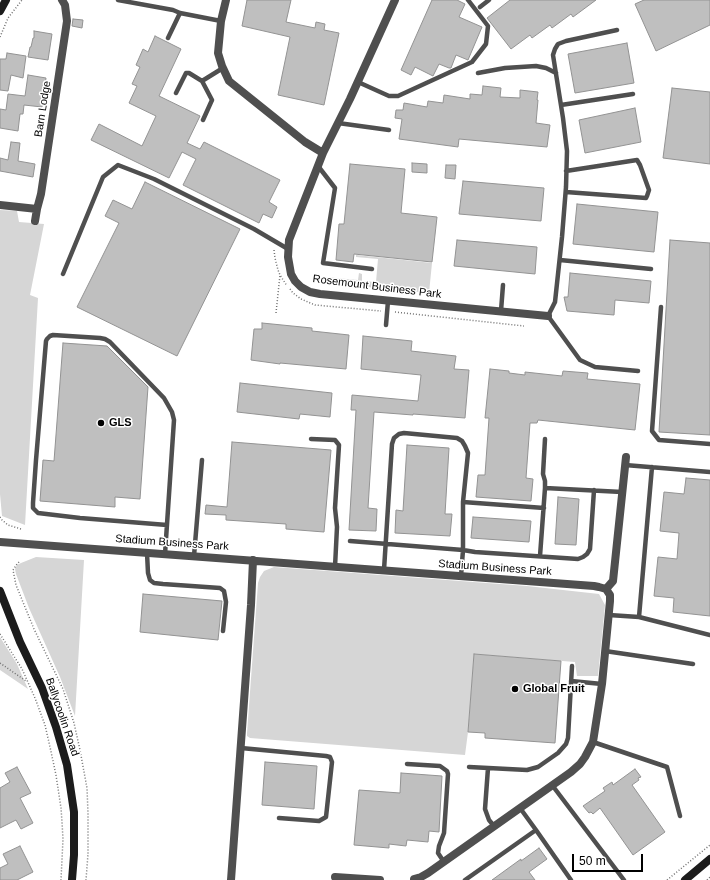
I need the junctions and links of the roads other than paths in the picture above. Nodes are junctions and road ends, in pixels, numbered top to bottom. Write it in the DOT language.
graph roads {
  1 [pos="6,0"];
  2 [pos="62,0"];
  3 [pos="118,0"];
  4 [pos="226,0"];
  5 [pos="394,0"];
  6 [pos="468,0"];
  7 [pos="489,0"];
  8 [pos="480,7"];
  9 [pos="0,11"];
  10 [pos="180,13"];
  11 [pos="221,21"];
  12 [pos="617,30"];
  13 [pos="168,38"];
  14 [pos="223,68"];
  15 [pos="478,73"];
  16 [pos="556,73"];
  17 [pos="202,81"];
  18 [pos="358,82"];
  19 [pos="176,93"];
  20 [pos="633,94"];
  21 [pos="561,106"];
  22 [pos="203,120"];
  23 [pos="338,123"];
  24 [pos="389,130"];
  25 [pos="323,153"];
  26 [pos="318,166"];
  27 [pos="566,170"];
  28 [pos="566,192"];
  29 [pos="0,206"];
  30 [pos="37,209"];
  31 [pos="35,221"];
  32 [pos="288,249"];
  33 [pos="560,260"];
  34 [pos="372,269"];
  35 [pos="651,269"];
  36 [pos="63,274"];
  37 [pos="503,285"];
  38 [pos="388,301"];
  39 [pos="662,308"];
  40 [pos="500,311"];
  41 [pos="548,316"];
  42 [pos="386,324"];
  43 [pos="638,370"];
  44 [pos="311,439"];
  45 [pos="545,439"];
  46 [pos="710,444"];
  47 [pos="202,460"];
  48 [pos="625,461"];
  49 [pos="652,467"];
  50 [pos="710,472"];
  51 [pos="545,488"];
  52 [pos="594,490"];
  53 [pos="622,492"];
  54 [pos="463,502"];
  55 [pos="544,508"];
  56 [pos="167,525"];
  57 [pos="350,541"];
  58 [pos="0,542"];
  59 [pos="386,544"];
  60 [pos="463,550"];
  61 [pos="147,552"];
  62 [pos="165,554"];
  63 [pos="194,556"];
  64 [pos="540,556"];
  65 [pos="253,560"];
  66 [pos="335,566"];
  67 [pos="384,570"];
  68 [pos="461,576"];
  69 [pos="606,589"];
  70 [pos="0,591"];
  71 [pos="609,615"];
  72 [pos="639,617"];
  73 [pos="223,631"];
  74 [pos="710,635"];
  75 [pos="605,651"];
  76 [pos="693,664"];
  77 [pos="572,666"];
  78 [pos="571,681"];
  79 [pos="602,684"];
  80 [pos="593,742"];
  81 [pos="241,748"];
  82 [pos="407,764"];
  83 [pos="469,767"];
  84 [pos="488,768"];
  85 [pos="552,785"];
  86 [pos="520,808"];
  87 [pos="680,816"];
  88 [pos="279,818"];
  89 [pos="494,826"];
  90 [pos="536,830"];
  91 [pos="710,859"];
  92 [pos="444,862"];
  93 [pos="335,877"];
  94 [pos="72,880"];
  95 [pos="231,880"];
  96 [pos="380,880"];
  97 [pos="413,880"];
  98 [pos="465,880"];
  99 [pos="571,880"];
  100 [pos="624,880"];
  101 [pos="685,880"];
  1 -- 9 [label="street"];
  2 -- 30 [label="street, Barn Lodge"];
  3 -- 10 [label="lane"];
  4 -- 11 [label="street"];
  5 -- 18 [label="street, Rosemount Business Park"];
  6 -- 18 [label="lane"];
  7 -- 8 [label="lane"];
  10 -- 11 [label="lane"];
  10 -- 13 [label="lane"];
  11 -- 14 [label="street"];
  12 -- 16 [label="lane"];
  14 -- 17 [label="lane"];
  14 -- 25 [label="street"];
  15 -- 16 [label="lane"];
  16 -- 21 [label="lane"];
  17 -- 19 [label="lane"];
  17 -- 22 [label="lane"];
  18 -- 23 [label="street, Rosemount Business Park"];
  20 -- 21 [label="lane"];
  21 -- 27 [label="lane"];
  23 -- 24 [label="lane"];
  23 -- 25 [label="street, Rosemount Business Park"];
  25 -- 26 [label="street, Rosemount Business Park"];
  26 -- 32 [label="street, Rosemount Business Park"];
  26 -- 34 [label="lane"];
  27 -- 28 [label="lane"];
  27 -- 28 [label="lane"];
  28 -- 33 [label="lane"];
  29 -- 30 [label="street"];
  30 -- 31 [label="street, Barn Lodge"];
  32 -- 36 [label="lane"];
  32 -- 38 [label="street, Rosemount Business Park"];
  33 -- 35 [label="lane"];
  33 -- 41 [label="lane"];
  37 -- 40 [label="lane"];
  38 -- 40 [label="street, Rosemount Business Park"];
  38 -- 42 [label="lane"];
  39 -- 46 [label="lane"];
  40 -- 41 [label="street, Rosemount Business Park"];
  41 -- 43 [label="lane"];
  44 -- 66 [label="lane"];
  45 -- 51 [label="lane"];
  47 -- 63 [label="lane"];
  48 -- 49 [label="lane"];
  48 -- 53 [label="street"];
  49 -- 50 [label="lane"];
  49 -- 72 [label="lane"];
  51 -- 52 [label="lane"];
  51 -- 55 [label="lane"];
  52 -- 53 [label="lane"];
  52 -- 64 [label="lane"];
  53 -- 69 [label="street"];
  54 -- 55 [label="lane"];
  54 -- 59 [label="lane"];
  54 -- 60 [label="lane"];
  55 -- 64 [label="lane"];
  56 -- 56 [label="lane"];
  56 -- 62 [label="lane"];
  57 -- 59 [label="lane"];
  58 -- 61 [label="street, Stadium Business Park"];
  59 -- 60 [label="lane"];
  59 -- 67 [label="lane"];
  60 -- 64 [label="lane"];
  60 -- 68 [label="lane"];
  61 -- 62 [label="street, Stadium Business Park"];
  61 -- 73 [label="lane"];
  62 -- 63 [label="street, Stadium Business Park"];
  63 -- 65 [label="street, Stadium Business Park"];
  65 -- 66 [label="street, Stadium Business Park"];
  65 -- 81 [label="street"];
  66 -- 67 [label="street, Stadium Business Park"];
  67 -- 68 [label="street, Stadium Business Park"];
  68 -- 69 [label="street, Stadium Business Park"];
  69 -- 71 [label="street"];
  70 -- 94 [label="street, Ballycoolin Road"];
  71 -- 72 [label="lane"];
  71 -- 75 [label="street"];
  72 -- 74 [label="lane"];
  75 -- 76 [label="lane"];
  75 -- 79 [label="street"];
  77 -- 78 [label="lane"];
  78 -- 79 [label="lane"];
  78 -- 84 [label="lane"];
  79 -- 80 [label="street"];
  80 -- 85 [label="street"];
  80 -- 87 [label="lane"];
  81 -- 88 [label="lane"];
  81 -- 95 [label="street"];
  82 -- 92 [label="lane"];
  83 -- 84 [label="lane"];
  84 -- 89 [label="lane"];
  85 -- 86 [label="street"];
  85 -- 100 [label="lane"];
  86 -- 89 [label="street"];
  86 -- 90 [label="lane"];
  89 -- 92 [label="street"];
  90 -- 98 [label="lane"];
  90 -- 99 [label="lane"];
  91 -- 101 [label="street"];
  92 -- 97 [label="street"];
  93 -- 96 [label="street"];
}
